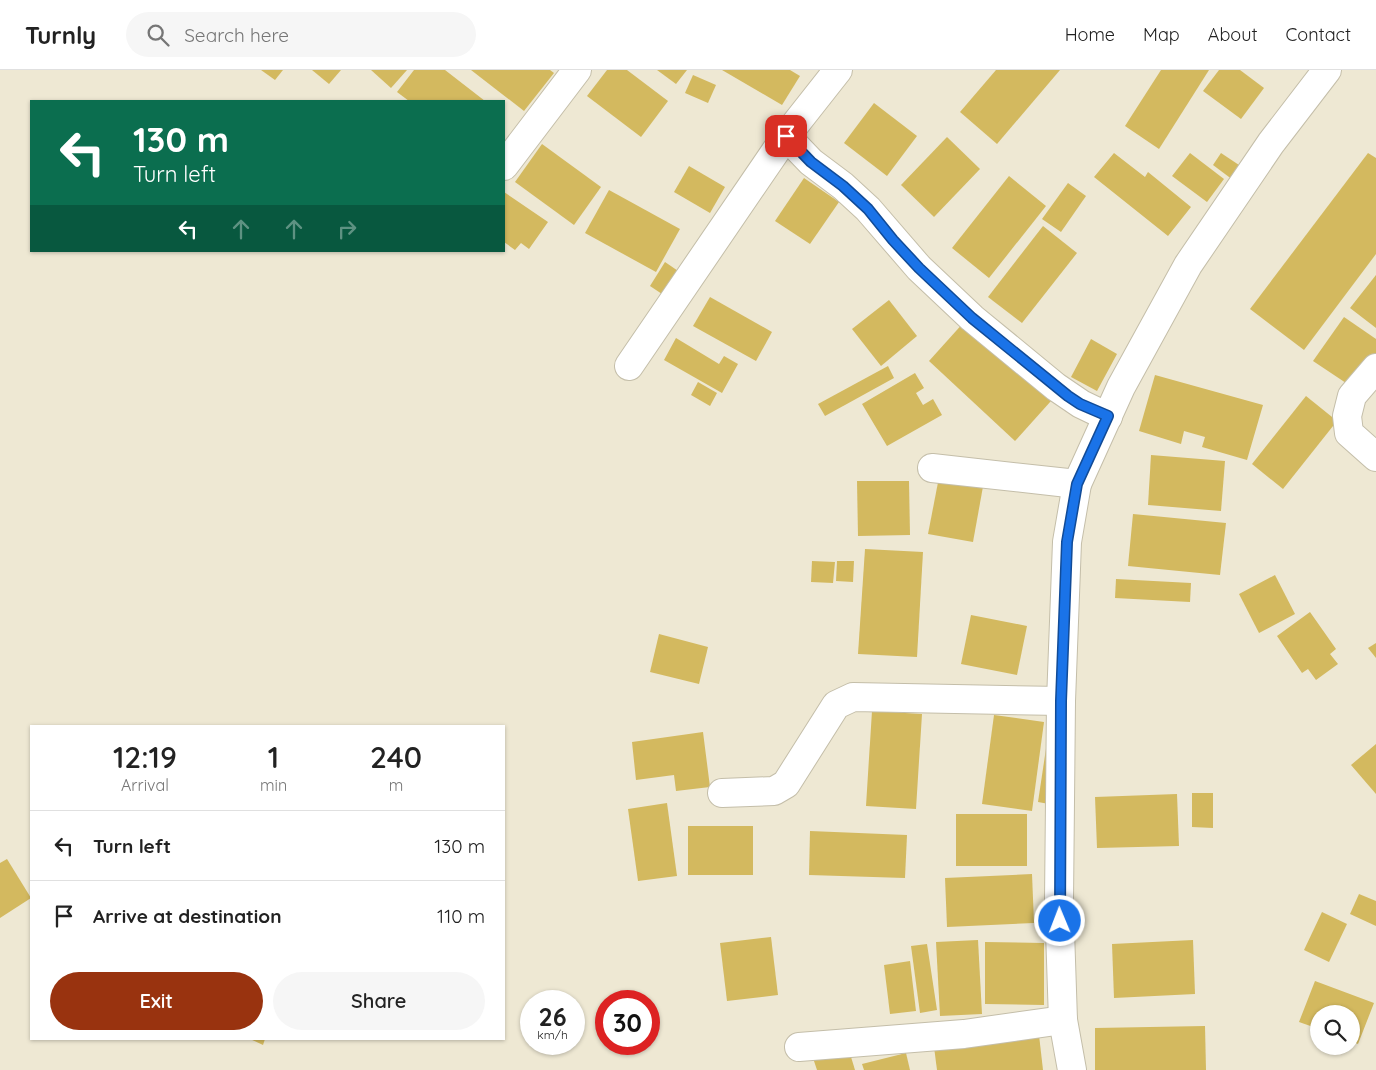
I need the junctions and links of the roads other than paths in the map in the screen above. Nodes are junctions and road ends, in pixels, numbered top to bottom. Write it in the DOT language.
graph roads {
  1 [pos="577,70"];
  2 [pos="838,70"];
  3 [pos="1327,70"];
  4 [pos="786,136"];
  5 [pos="505,165"];
  6 [pos="629,366"];
  7 [pos="1376,368"];
  8 [pos="1108,416"];
  9 [pos="1376,457"];
  10 [pos="932,468"];
  11 [pos="1077,484"];
  12 [pos="1061,701"];
  13 [pos="722,793"];
  14 [pos="1063,1020"];
  15 [pos="799,1047"];
  16 [pos="1072,1070"];
  1 -- 5 [label="street"];
  2 -- 4 [label="street"];
  3 -- 8 [label="street"];
  4 -- 6 [label="street"];
  4 -- 8 [label="street"];
  7 -- 9 [label="street"];
  8 -- 11 [label="street"];
  10 -- 11 [label="street"];
  11 -- 12 [label="street"];
  12 -- 13 [label="street"];
  12 -- 14 [label="street"];
  14 -- 15 [label="street"];
  14 -- 16 [label="street"];
}
